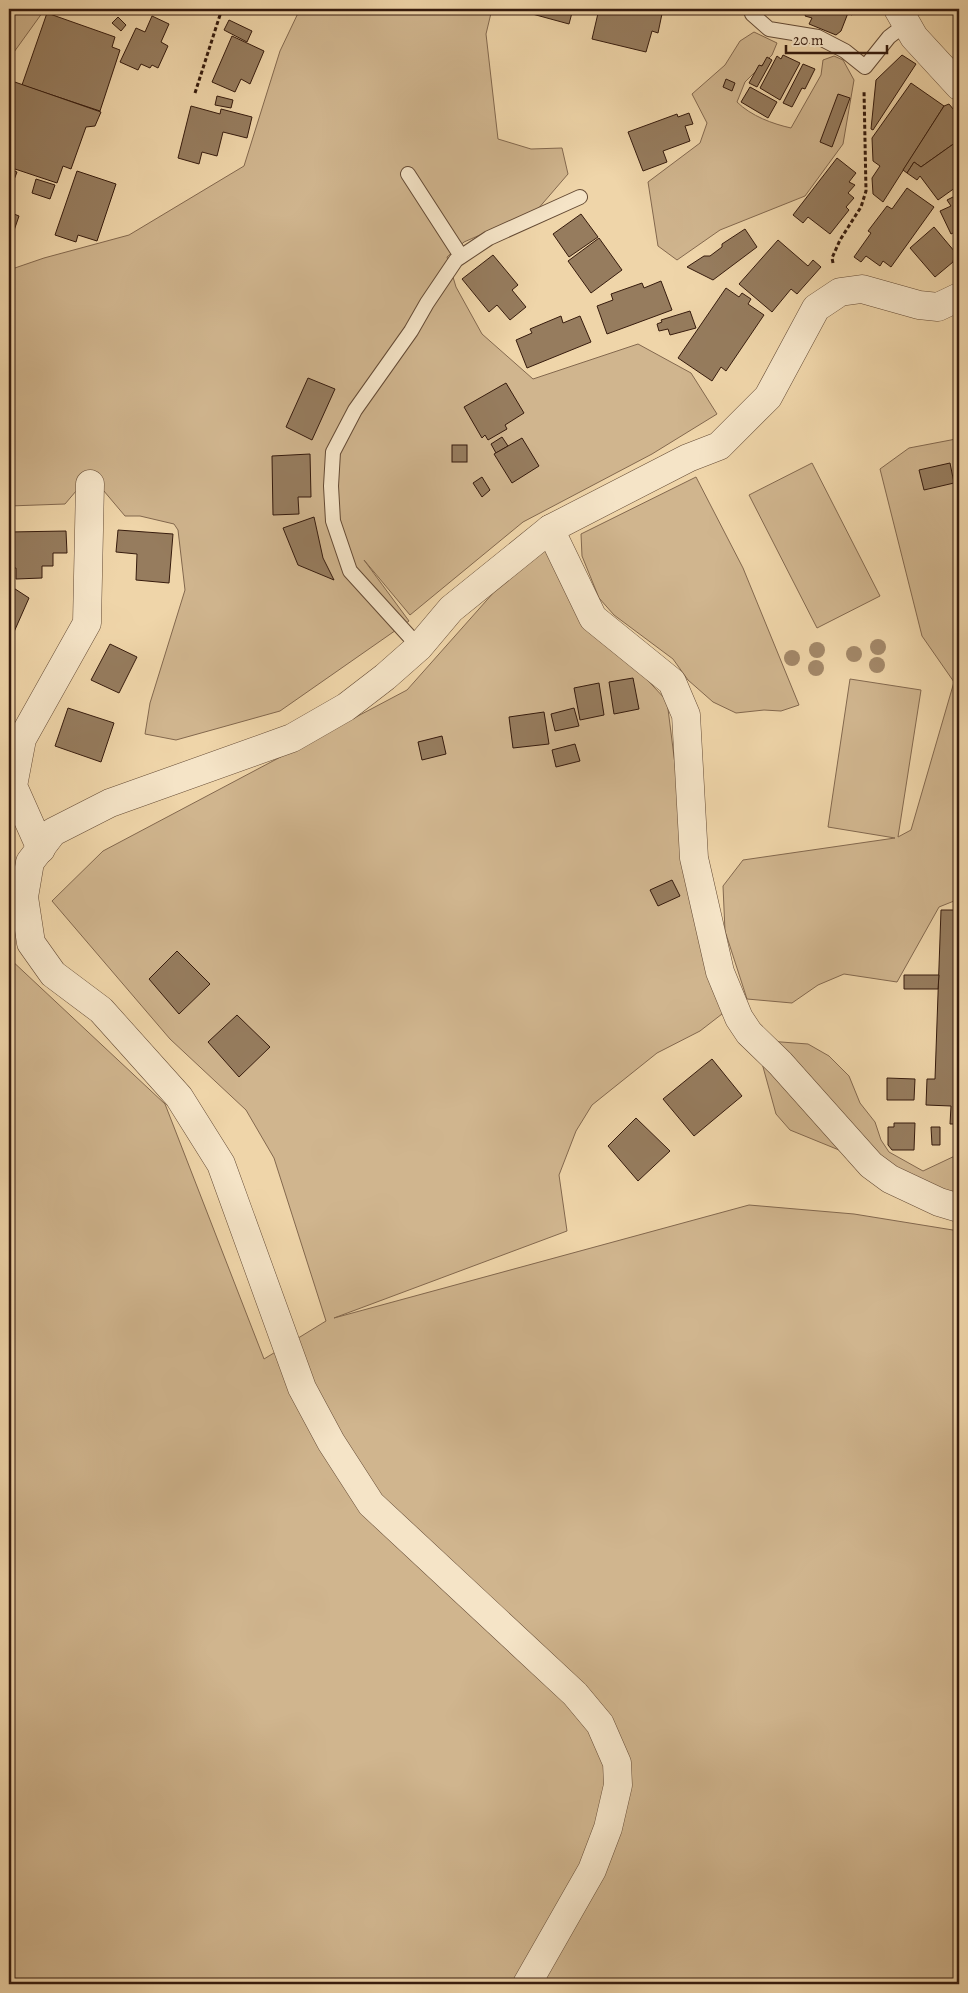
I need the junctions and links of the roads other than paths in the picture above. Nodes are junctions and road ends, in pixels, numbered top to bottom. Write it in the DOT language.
graph roads {
  1 [pos="751,9"];
  2 [pos="902,16"];
  3 [pos="959,86"];
  4 [pos="408,174"];
  5 [pos="580,197"];
  6 [pos="461,256"];
  7 [pos="959,297"];
  8 [pos="90,484"];
  9 [pos="550,529"];
  10 [pos="418,646"];
  11 [pos="41,849"];
  12 [pos="17,895"];
  13 [pos="959,1208"];
  14 [pos="526,1984"];
  1 -- 2 [label="lane"];
  2 -- 3 [label="street"];
  4 -- 6 [label="lane"];
  5 -- 6 [label="lane"];
  6 -- 10 [label="lane"];
  7 -- 9 [label="street"];
  8 -- 11 [label="street"];
  9 -- 10 [label="street"];
  9 -- 13 [label="street"];
  10 -- 11 [label="street"];
  11 -- 12 [label="street"];
  12 -- 14 [label="street"];
}
